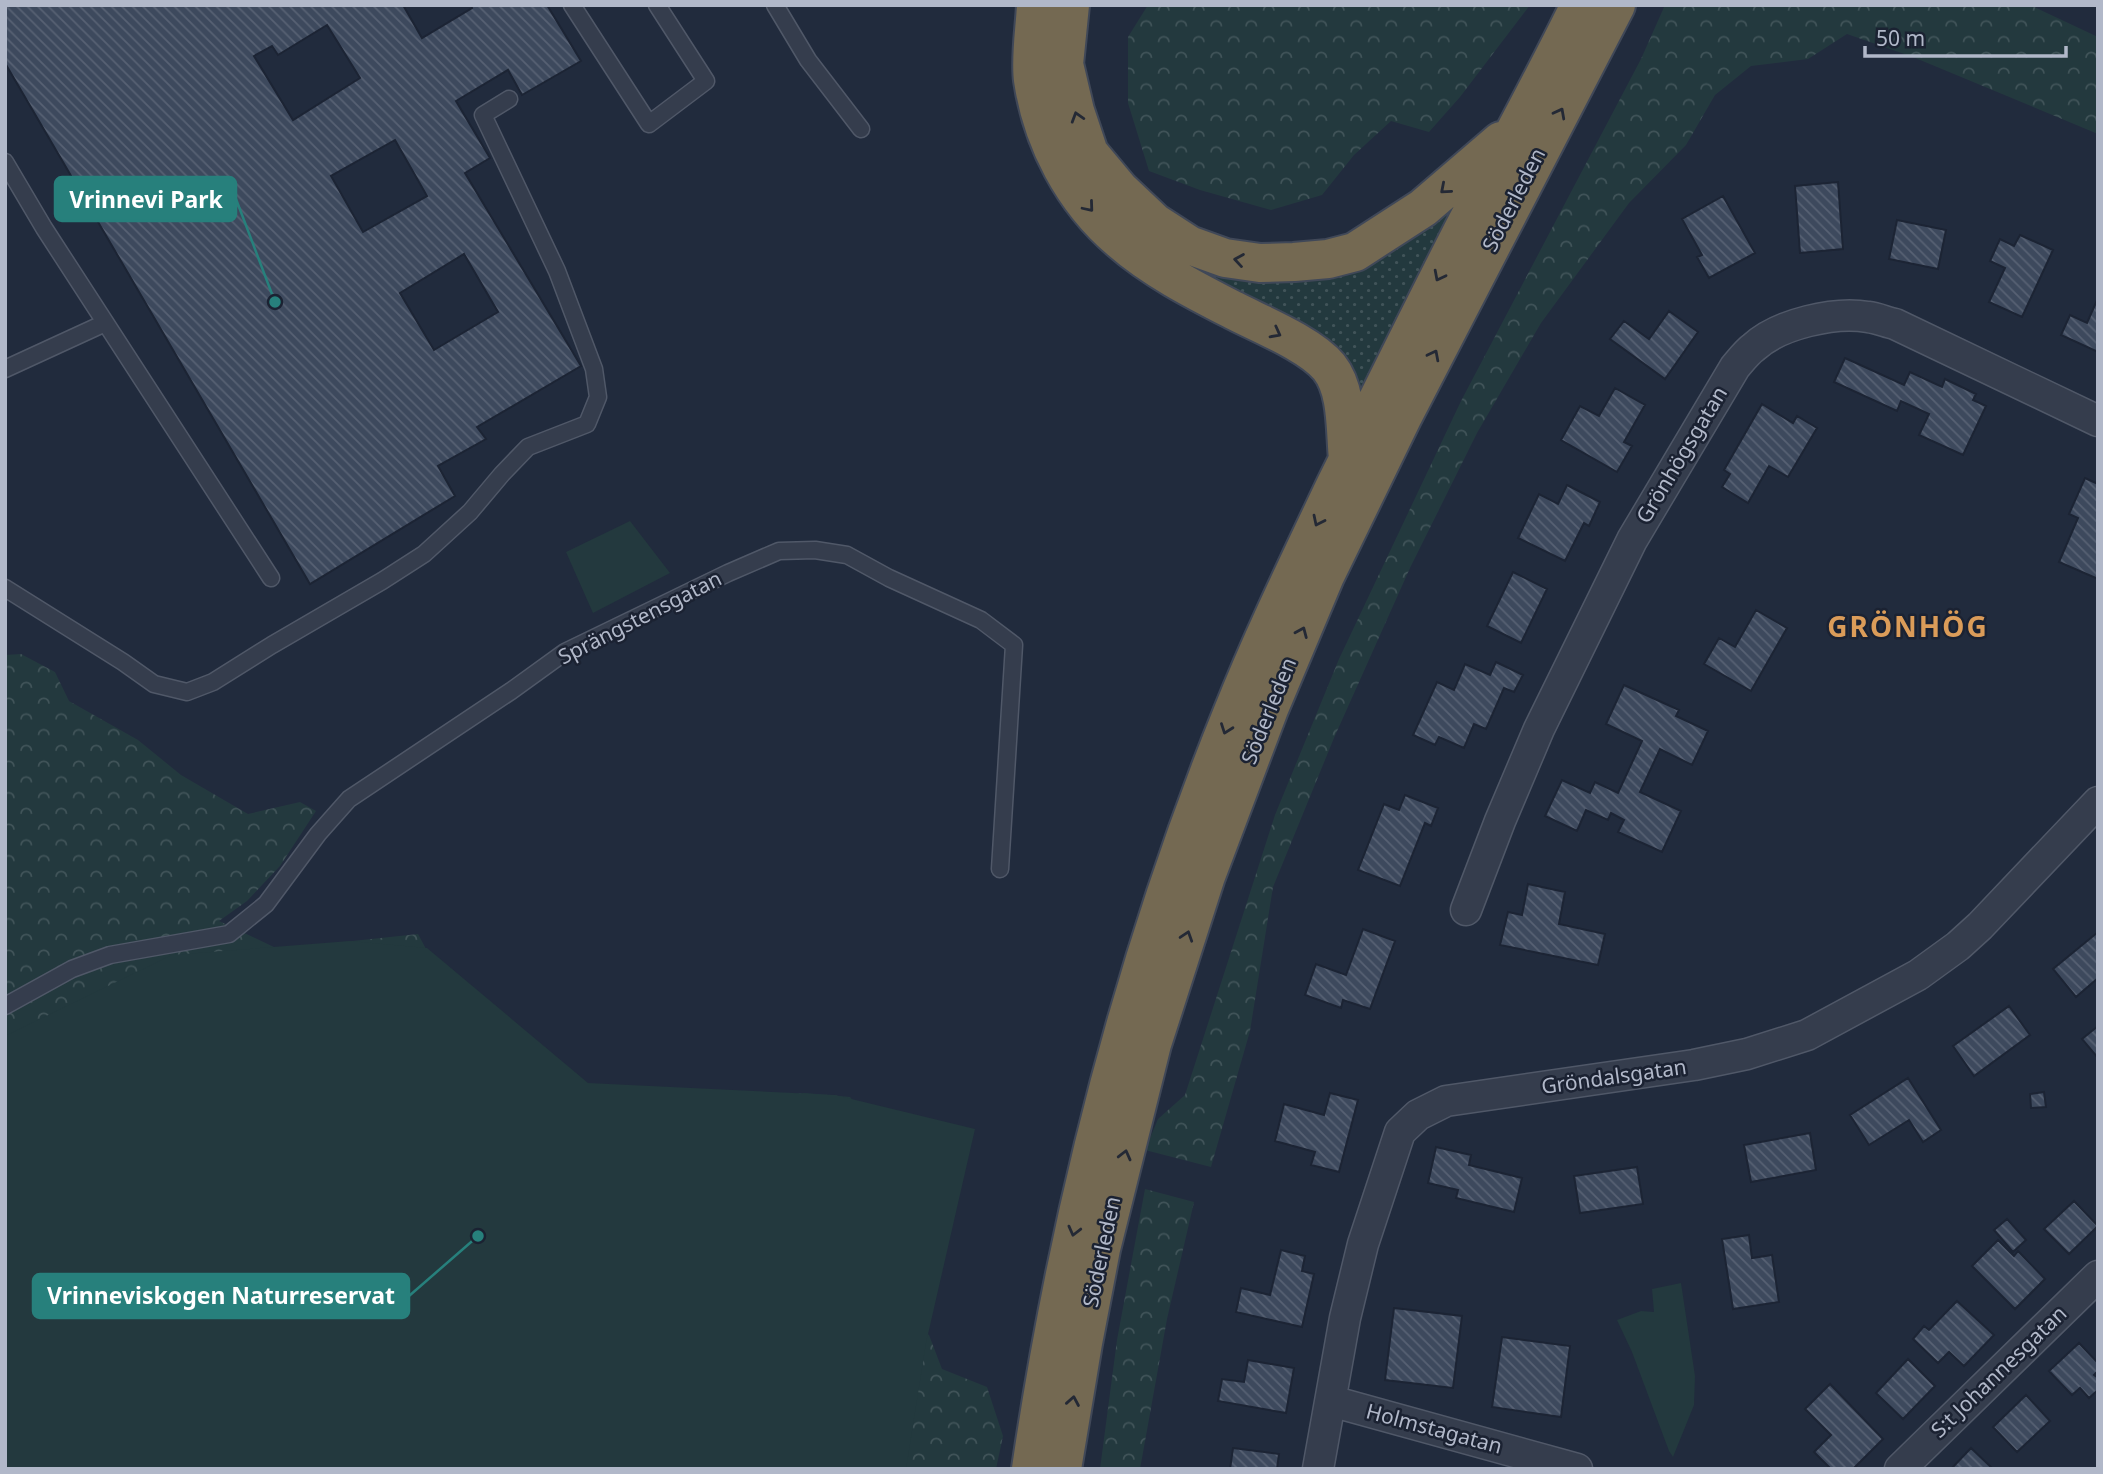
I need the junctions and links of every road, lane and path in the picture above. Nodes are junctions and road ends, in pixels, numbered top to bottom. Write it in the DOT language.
graph roads {
  1 [pos="572,5"];
  2 [pos="657,5"];
  3 [pos="775,5"];
  4 [pos="1036,5"];
  5 [pos="1070,5"];
  6 [pos="1580,5"];
  7 [pos="1616,5"];
  8 [pos="509,99"];
  9 [pos="861,129"];
  10 [pos="1516,129"];
  11 [pos="5,162"];
  12 [pos="12,188"];
  13 [pos="105,323"];
  14 [pos="5,369"];
  15 [pos="2098,421"];
  16 [pos="1348,460"];
  17 [pos="271,578"];
  18 [pos="5,588"];
  19 [pos="2098,802"];
  20 [pos="1000,869"];
  21 [pos="1466,910"];
  22 [pos="5,1006"];
  23 [pos="2098,1276"];
  24 [pos="1331,1401"];
  25 [pos="1031,1469"];
  26 [pos="1062,1469"];
  27 [pos="1318,1469"];
  28 [pos="1577,1469"];
  29 [pos="1900,1469"];
  1 -- 2 [label="lane"];
  3 -- 9 [label="lane"];
  4 -- 16 [label="highway, one-way"];
  10 -- 5 [label="highway, one-way"];
  6 -- 10 [label="highway, Söderleden"];
  26 -- 7 [label="highway, Söderleden, one-way"];
  8 -- 18 [label="lane"];
  10 -- 16 [label="highway, Söderleden, one-way"];
  11 -- 12 [label="lane"];
  12 -- 13 [label="lane"];
  13 -- 14 [label="lane"];
  13 -- 17 [label="lane"];
  15 -- 21 [label="street, Grönhögsgatan"];
  16 -- 25 [label="highway, Söderleden, one-way"];
  19 -- 24 [label="street, Gröndalsgatan"];
  20 -- 22 [label="lane, Sprängstensgatan"];
  23 -- 29 [label="street, S:t Johannesgatan"];
  24 -- 27 [label="street, Gröndalsgatan"];
  24 -- 28 [label="street, Holmstagatan"];
}
